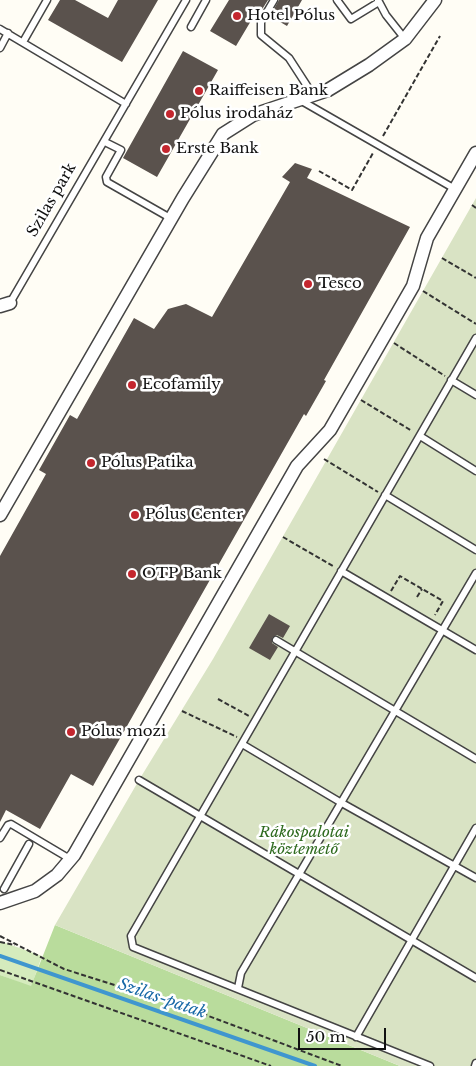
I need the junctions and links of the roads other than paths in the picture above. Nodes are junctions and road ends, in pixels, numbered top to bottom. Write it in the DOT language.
graph roads {
  1 [pos="47,0"];
  2 [pos="186,0"];
  3 [pos="206,0"];
  4 [pos="274,0"];
  5 [pos="337,0"];
  6 [pos="435,0"];
  7 [pos="379,1"];
  8 [pos="191,28"];
  9 [pos="0,29"];
  10 [pos="8,33"];
  11 [pos="405,39"];
  12 [pos="23,42"];
  13 [pos="0,48"];
  14 [pos="313,95"];
  15 [pos="299,99"];
  16 [pos="126,104"];
  17 [pos="105,142"];
  18 [pos="476,153"];
  19 [pos="455,189"];
  20 [pos="172,219"];
  21 [pos="5,304"];
  22 [pos="476,338"];
  23 [pos="451,380"];
  24 [pos="476,395"];
  25 [pos="420,436"];
  26 [pos="476,471"];
  27 [pos="385,495"];
  28 [pos="0,516"];
  29 [pos="476,550"];
  30 [pos="341,571"];
  31 [pos="476,573"];
  32 [pos="442,630"];
  33 [pos="276,640"];
  34 [pos="476,650"];
  35 [pos="295,652"];
  36 [pos="394,711"];
  37 [pos="243,742"];
  38 [pos="476,758"];
  39 [pos="139,780"];
  40 [pos="340,802"];
  41 [pos="200,816"];
  42 [pos="476,828"];
  43 [pos="0,838"];
  44 [pos="29,844"];
  45 [pos="70,859"];
  46 [pos="455,866"];
  47 [pos="299,874"];
  48 [pos="476,878"];
  49 [pos="4,889"];
  50 [pos="0,903"];
  51 [pos="412,941"];
  52 [pos="476,978"];
  53 [pos="238,988"];
  54 [pos="356,1037"];
  55 [pos="430,1066"];
  1 -- 12 [label="lane"];
  2 -- 16 [label="lane, Szilas park"];
  3 -- 8 [label="lane"];
  4 -- 14 [label="lane"];
  5 -- 7 [label="lane"];
  6 -- 11 [label="street"];
  7 -- 11 [label="lane"];
  9 -- 10 [label="lane"];
  10 -- 12 [label="lane"];
  10 -- 13 [label="lane"];
  11 -- 14 [label="street"];
  12 -- 16 [label="lane"];
  14 -- 15 [label="street"];
  15 -- 19 [label="lane"];
  15 -- 20 [label="street"];
  16 -- 17 [label="lane, Szilas park"];
  17 -- 20 [label="lane"];
  17 -- 21 [label="lane, Szilas park"];
  18 -- 19 [label="street"];
  19 -- 45 [label="street"];
  20 -- 28 [label="street"];
  22 -- 23 [label="lane"];
  23 -- 24 [label="lane"];
  23 -- 25 [label="lane"];
  25 -- 26 [label="lane"];
  25 -- 27 [label="lane"];
  27 -- 29 [label="lane"];
  27 -- 30 [label="lane"];
  30 -- 32 [label="lane"];
  30 -- 35 [label="lane"];
  31 -- 32 [label="lane"];
  32 -- 34 [label="lane"];
  32 -- 36 [label="lane"];
  33 -- 35 [label="lane"];
  35 -- 36 [label="lane"];
  35 -- 37 [label="lane"];
  36 -- 38 [label="lane"];
  36 -- 40 [label="lane"];
  37 -- 40 [label="lane"];
  37 -- 41 [label="lane"];
  39 -- 41 [label="lane"];
  40 -- 46 [label="lane"];
  40 -- 47 [label="lane"];
  41 -- 47 [label="lane"];
  41 -- 53 [label="lane"];
  42 -- 46 [label="lane"];
  43 -- 45 [label="lane"];
  44 -- 49 [label="lane"];
  45 -- 50 [label="street"];
  46 -- 48 [label="lane"];
  46 -- 51 [label="lane"];
  47 -- 51 [label="lane"];
  47 -- 53 [label="lane"];
  51 -- 52 [label="lane"];
  51 -- 54 [label="lane"];
  53 -- 54 [label="lane"];
  54 -- 55 [label="lane"];
}
